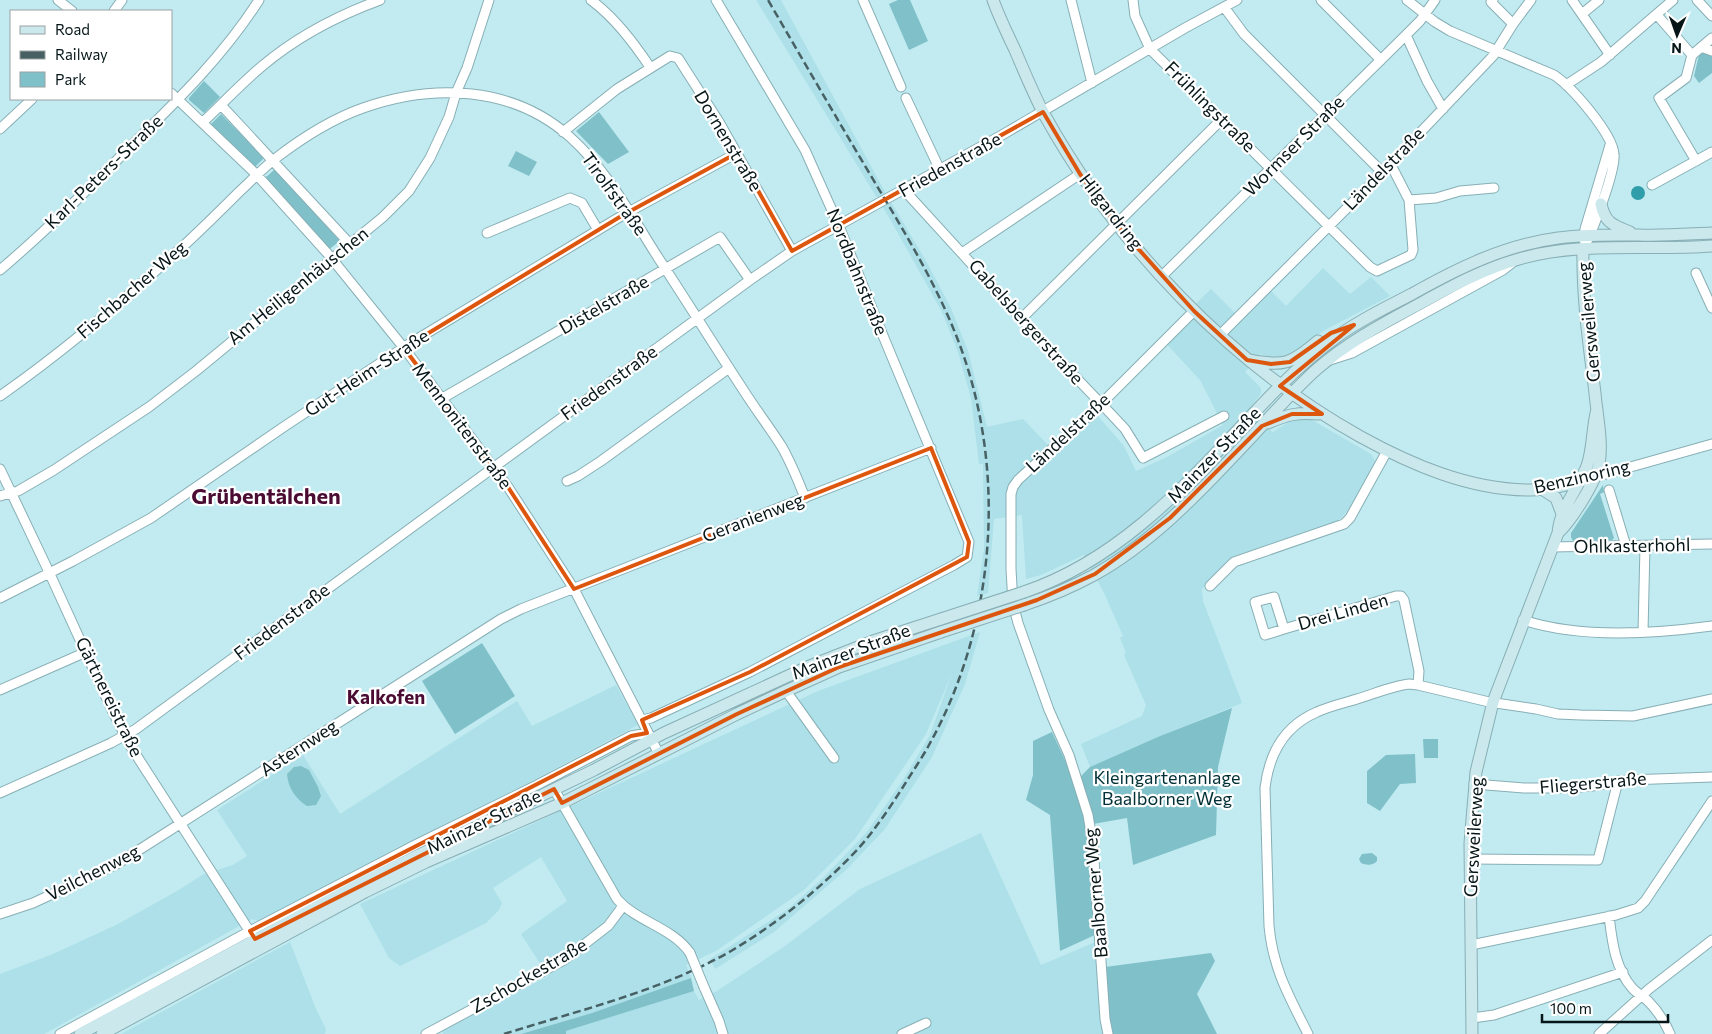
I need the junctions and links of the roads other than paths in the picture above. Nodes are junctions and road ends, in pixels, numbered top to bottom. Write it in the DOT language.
graph roads {
  1 [pos="58,0"];
  2 [pos="259,0"];
  3 [pos="380,0"];
  4 [pos="489,0"];
  5 [pos="591,0"];
  6 [pos="716,0"];
  7 [pos="874,0"];
  8 [pos="993,0"];
  9 [pos="1071,0"];
  10 [pos="1133,0"];
  11 [pos="1237,0"];
  12 [pos="1322,0"];
  13 [pos="1407,0"];
  14 [pos="1435,0"];
  15 [pos="1493,0"];
  16 [pos="1531,0"];
  17 [pos="1572,0"];
  18 [pos="1599,0"];
  19 [pos="1673,0"];
  20 [pos="1697,0"];
  21 [pos="864,2"];
  22 [pos="1224,7"];
  23 [pos="71,10"];
  24 [pos="1582,14"];
  25 [pos="1657,14"];
  26 [pos="1425,15"];
  27 [pos="1712,16"];
  28 [pos="1513,24"];
  29 [pos="1406,35"];
  30 [pos="1712,38"];
  31 [pos="1701,47"];
  32 [pos="1150,49"];
  33 [pos="1712,51"];
  34 [pos="1497,52"];
  35 [pos="1610,55"];
  36 [pos="1692,55"];
  37 [pos="1381,60"];
  38 [pos="650,67"];
  39 [pos="1092,83"];
  40 [pos="1566,84"];
  41 [pos="901,87"];
  42 [pos="456,92"];
  43 [pos="172,94"];
  44 [pos="906,98"];
  45 [pos="179,99"];
  46 [pos="31,100"];
  47 [pos="221,105"];
  48 [pos="1443,109"];
  49 [pos="1043,112"];
  50 [pos="1325,116"];
  51 [pos="1222,119"];
  52 [pos="203,122"];
  53 [pos="0,129"];
  54 [pos="563,132"];
  55 [pos="1611,142"];
  56 [pos="1712,152"];
  57 [pos="737,153"];
  58 [pos="272,160"];
  59 [pos="1696,162"];
  60 [pos="1390,163"];
  61 [pos="1272,168"];
  62 [pos="940,170"];
  63 [pos="1382,172"];
  64 [pos="1080,174"];
  65 [pos="257,175"];
  66 [pos="1652,185"];
  67 [pos="1494,188"];
  68 [pos="904,190"];
  69 [pos="1409,200"];
  70 [pos="1601,204"];
  71 [pos="629,212"];
  72 [pos="1117,225"];
  73 [pos="1329,225"];
  74 [pos="839,226"];
  75 [pos="598,230"];
  76 [pos="1712,233"];
  77 [pos="487,234"];
  78 [pos="1588,235"];
  79 [pos="1639,235"];
  80 [pos="350,244"];
  81 [pos="1712,246"];
  82 [pos="1583,249"];
  83 [pos="792,251"];
  84 [pos="962,253"];
  85 [pos="332,259"];
  86 [pos="666,269"];
  87 [pos="0,270"];
  88 [pos="1696,273"];
  89 [pos="1162,276"];
  90 [pos="750,280"];
  91 [pos="1712,308"];
  92 [pos="1194,310"];
  93 [pos="698,319"];
  94 [pos="1021,319"];
  95 [pos="1354,325"];
  96 [pos="1220,335"];
  97 [pos="404,348"];
  98 [pos="1247,360"];
  99 [pos="729,368"];
  100 [pos="1280,386"];
  101 [pos="1292,394"];
  102 [pos="0,396"];
  103 [pos="441,398"];
  104 [pos="1101,404"];
  105 [pos="1596,409"];
  106 [pos="1322,414"];
  107 [pos="1224,416"];
  108 [pos="1262,426"];
  109 [pos="1712,444"];
  110 [pos="931,448"];
  111 [pos="1387,451"];
  112 [pos="1143,458"];
  113 [pos="493,468"];
  114 [pos="0,469"];
  115 [pos="1595,476"];
  116 [pos="567,481"];
  117 [pos="1578,481"];
  118 [pos="1542,489"];
  119 [pos="1609,490"];
  120 [pos="12,492"];
  121 [pos="0,496"];
  122 [pos="805,498"];
  123 [pos="1562,514"];
  124 [pos="1558,533"];
  125 [pos="1712,544"];
  126 [pos="1626,546"];
  127 [pos="1646,546"];
  128 [pos="1552,547"];
  129 [pos="967,557"];
  130 [pos="50,572"];
  131 [pos="1012,584"];
  132 [pos="1210,586"];
  133 [pos="574,589"];
  134 [pos="0,598"];
  135 [pos="1523,620"];
  136 [pos="1712,626"];
  137 [pos="1284,629"];
  138 [pos="1643,632"];
  139 [pos="86,652"];
  140 [pos="1418,685"];
  141 [pos="0,690"];
  142 [pos="786,691"];
  143 [pos="1712,699"];
  144 [pos="1493,702"];
  145 [pos="642,720"];
  146 [pos="125,736"];
  147 [pos="649,736"];
  148 [pos="659,754"];
  149 [pos="834,758"];
  150 [pos="1712,777"];
  151 [pos="1618,781"];
  152 [pos="1474,784"];
  153 [pos="554,788"];
  154 [pos="0,792"];
  155 [pos="1712,801"];
  156 [pos="562,803"];
  157 [pos="182,824"];
  158 [pos="1470,860"];
  159 [pos="623,906"];
  160 [pos="0,914"];
  161 [pos="1609,916"];
  162 [pos="252,935"];
  163 [pos="1712,940"];
  164 [pos="1471,945"];
  165 [pos="1623,972"];
  166 [pos="1641,995"];
  167 [pos="1472,1018"];
  168 [pos="926,1023"];
  169 [pos="60,1034"];
  170 [pos="80,1034"];
  171 [pos="102,1034"];
  172 [pos="426,1034"];
  173 [pos="723,1034"];
  174 [pos="902,1034"];
  175 [pos="1108,1034"];
  176 [pos="1308,1034"];
  177 [pos="1472,1034"];
  178 [pos="1598,1034"];
  179 [pos="1670,1034"];
  1 -- 23 [label="street"];
  2 -- 45 [label="street, Karl-Peters-Straße"];
  3 -- 47 [label="street"];
  4 -- 42 [label="street, Am Heiligenhäuschen"];
  5 -- 38 [label="street"];
  6 -- 74 [label="street, Nordbahnstraße"];
  7 -- 21 [label="street"];
  8 -- 49 [label="main road, Hilgardring"];
  9 -- 39 [label="street"];
  10 -- 32 [label="street"];
  11 -- 22 [label="street, Friedenstraße"];
  12 -- 37 [label="street"];
  13 -- 26 [label="street"];
  14 -- 26 [label="street, Wormser Straße"];
  15 -- 28 [label="street"];
  16 -- 28 [label="street, Ländelstraße"];
  17 -- 24 [label="street"];
  18 -- 24 [label="street"];
  19 -- 25 [label="street"];
  20 -- 27 [label="street"];
  21 -- 41 [label="street"];
  22 -- 32 [label="street, Friedenstraße"];
  22 -- 50 [label="street"];
  24 -- 35 [label="street"];
  25 -- 35 [label="street"];
  25 -- 36 [label="street"];
  26 -- 29 [label="street, Wormser Straße"];
  26 -- 34 [label="street"];
  28 -- 34 [label="street, Ländelstraße"];
  29 -- 37 [label="street, Wormser Straße"];
  29 -- 48 [label="street"];
  30 -- 31 [label="street"];
  31 -- 33 [label="street"];
  31 -- 36 [label="street"];
  32 -- 39 [label="street, Friedenstraße"];
  32 -- 51 [label="street, Frühlingstraße"];
  34 -- 40 [label="street"];
  34 -- 48 [label="street, Ländelstraße"];
  35 -- 40 [label="street"];
  36 -- 59 [label="street"];
  37 -- 50 [label="street, Wormser Straße"];
  38 -- 54 [label="street, Dornenstraße"];
  38 -- 57 [label="street, Dornenstraße"];
  39 -- 49 [label="street, Friedenstraße"];
  40 -- 55 [label="street"];
  42 -- 54 [label="street, Tirolfstraße"];
  42 -- 58 [label="street, Tirolfstraße"];
  42 -- 80 [label="street, Am Heiligenhäuschen"];
  43 -- 45 [label="street, Mennonitenstraße"];
  44 -- 62 [label="street"];
  45 -- 52 [label="street, Mennonitenstraße"];
  45 -- 87 [label="street, Karl-Peters-Straße"];
  46 -- 53 [label="street"];
  47 -- 52 [label="street"];
  47 -- 58 [label="street"];
  48 -- 60 [label="street, Ländelstraße"];
  49 -- 62 [label="street, Friedenstraße"];
  49 -- 64 [label="main road, Hilgardring"];
  50 -- 61 [label="street, Wormser Straße"];
  50 -- 63 [label="street"];
  51 -- 61 [label="street, Frühlingstraße"];
  51 -- 72 [label="street"];
  52 -- 65 [label="street, Mennonitenstraße"];
  54 -- 71 [label="street, Tirolfstraße"];
  55 -- 70 [label="street"];
  55 -- 78 [label="street"];
  56 -- 59 [label="street"];
  57 -- 71 [label="street, Gut-Heim-Straße"];
  57 -- 83 [label="street, Dornenstraße"];
  58 -- 65 [label="street, Tirolfstraße"];
  58 -- 80 [label="street"];
  59 -- 66 [label="street"];
  60 -- 63 [label="street, Ländelstraße"];
  60 -- 69 [label="street"];
  61 -- 73 [label="street, Frühlingstraße"];
  61 -- 89 [label="street, Wormser Straße"];
  62 -- 68 [label="street, Friedenstraße"];
  63 -- 73 [label="street, Ländelstraße"];
  64 -- 72 [label="main road, Hilgardring"];
  64 -- 84 [label="street"];
  65 -- 85 [label="street, Mennonitenstraße"];
  65 -- 102 [label="street, Fischbacher Weg"];
  67 -- 69 [label="street"];
  68 -- 74 [label="street, Friedenstraße"];
  68 -- 84 [label="street, Gabelsbergerstraße"];
  69 -- 73 [label="street, Frühlingstraße"];
  70 -- 78 [label="street"];
  70 -- 79 [label="main road"];
  71 -- 75 [label="street, Gut-Heim-Straße"];
  71 -- 86 [label="street, Tirolfstraße"];
  72 -- 89 [label="main road, Hilgardring"];
  72 -- 94 [label="street"];
  73 -- 96 [label="street, Ländelstraße"];
  74 -- 83 [label="street, Friedenstraße"];
  74 -- 110 [label="street, Nordbahnstraße"];
  75 -- 77 [label="street, Tirolfstraße"];
  75 -- 97 [label="street, Gut-Heim-Straße"];
  76 -- 79 [label="main road, Mainzer Straße"];
  78 -- 79 [label="main road, Mainzer Straße"];
  78 -- 82 [label="street, Gersweilerweg"];
  78 -- 95 [label="main road, Mainzer Straße"];
  80 -- 85 [label="street, Am Heiligenhäuschen"];
  81 -- 82 [label="main road, Mainzer Straße"];
  82 -- 101 [label="main road, Mainzer Straße"];
  82 -- 105 [label="main road, Gersweilerweg"];
  83 -- 90 [label="street, Friedenstraße"];
  84 -- 94 [label="street, Gabelsbergerstraße"];
  85 -- 97 [label="street, Mennonitenstraße"];
  85 -- 120 [label="street, Am Heiligenhäuschen"];
  86 -- 90 [label="street, Distelstraße"];
  86 -- 93 [label="street, Tirolfstraße"];
  86 -- 103 [label="street, Distelstraße"];
  88 -- 91 [label="street"];
  89 -- 92 [label="main road, Hilgardring"];
  90 -- 93 [label="street, Friedenstraße"];
  92 -- 96 [label="main road, Hilgardring"];
  92 -- 104 [label="street, Ländelstraße"];
  93 -- 99 [label="street, Tirolfstraße"];
  93 -- 113 [label="street, Friedenstraße"];
  94 -- 104 [label="street, Gabelsbergerstraße"];
  95 -- 98 [label="main road"];
  95 -- 100 [label="main road, Mainzer Straße"];
  96 -- 98 [label="main road, Hilgardring"];
  97 -- 103 [label="street, Mennonitenstraße"];
  97 -- 130 [label="street, Gut-Heim-Straße"];
  98 -- 100 [label="main road, Hilgardring"];
  99 -- 116 [label="street"];
  99 -- 122 [label="street, Tirolfstraße"];
  100 -- 101 [label="main road, Hilgardring"];
  100 -- 147 [label="main road, Mainzer Straße, bridge"];
  101 -- 106 [label="main road, Benzinoring"];
  101 -- 108 [label="main road, Mainzer Straße"];
  103 -- 113 [label="street, Mennonitenstraße"];
  104 -- 112 [label="street, Gabelsbergerstraße"];
  104 -- 131 [label="street, Ländelstraße"];
  105 -- 115 [label="main road, Gersweilerweg"];
  105 -- 117 [label="main road, Gersweilerweg"];
  106 -- 108 [label="main road"];
  106 -- 111 [label="main road, Benzinoring"];
  107 -- 112 [label="street, Mainzer Straße"];
  108 -- 142 [label="main road, Mainzer Straße, bridge"];
  109 -- 115 [label="street, Benzinoring"];
  110 -- 122 [label="street, Geranienweg"];
  110 -- 129 [label="street, Nordbahnstraße"];
  111 -- 118 [label="main road, Benzinoring"];
  111 -- 132 [label="street"];
  113 -- 133 [label="street, Mennonitenstraße"];
  113 -- 146 [label="street, Friedenstraße"];
  114 -- 120 [label="street, Gärtnereistraße"];
  115 -- 117 [label="main road, Benzinoring"];
  115 -- 124 [label="main road, Gersweilerweg"];
  117 -- 118 [label="main road, Benzinoring"];
  117 -- 123 [label="main road, Gersweilerweg"];
  118 -- 123 [label="main road"];
  119 -- 126 [label="street"];
  120 -- 121 [label="street, Am Heiligenhäuschen"];
  120 -- 130 [label="street, Gärtnereistraße"];
  122 -- 133 [label="street, Geranienweg"];
  123 -- 124 [label="main road, Gersweilerweg"];
  124 -- 128 [label="main road, Gersweilerweg"];
  125 -- 127 [label="street, Ohlkasterhohl"];
  126 -- 127 [label="street, Ohlkasterhohl"];
  126 -- 128 [label="street, Ohlkasterhohl"];
  127 -- 138 [label="street"];
  128 -- 135 [label="main road, Gersweilerweg"];
  129 -- 145 [label="street, Mainzer Straße"];
  130 -- 134 [label="street, Gut-Heim-Straße"];
  130 -- 139 [label="street, Gärtnereistraße"];
  131 -- 175 [label="street, Baalborner Weg"];
  133 -- 145 [label="street, Mennonitenstraße"];
  133 -- 157 [label="street, Asternweg"];
  135 -- 138 [label="street"];
  135 -- 144 [label="main road, Gersweilerweg"];
  136 -- 138 [label="street"];
  137 -- 140 [label="street, Drei Linden"];
  139 -- 141 [label="street"];
  139 -- 146 [label="street, Gärtnereistraße"];
  140 -- 144 [label="street"];
  140 -- 176 [label="street"];
  142 -- 148 [label="main road, Mainzer Straße"];
  142 -- 149 [label="street, Mainzer Straße"];
  143 -- 144 [label="street"];
  144 -- 152 [label="main road, Gersweilerweg"];
  145 -- 147 [label="street, Mennonitenstraße"];
  146 -- 154 [label="street, Friedenstraße"];
  146 -- 157 [label="street, Gärtnereistraße"];
  147 -- 148 [label="street, Mennonitenstraße"];
  147 -- 153 [label="main road, Mainzer Straße"];
  147 -- 162 [label="street, Mainzer Straße"];
  148 -- 156 [label="main road, Mainzer Straße"];
  150 -- 151 [label="street, Fliegerstraße"];
  151 -- 152 [label="street, Fliegerstraße"];
  151 -- 158 [label="street"];
  152 -- 158 [label="main road, Gersweilerweg"];
  153 -- 156 [label="street"];
  153 -- 162 [label="main road, Mainzer Straße"];
  155 -- 161 [label="street"];
  156 -- 159 [label="street"];
  156 -- 171 [label="main road, Mainzer Straße"];
  157 -- 160 [label="street, Veilchenweg"];
  157 -- 162 [label="street, Gärtnereistraße"];
  158 -- 164 [label="main road, Gersweilerweg"];
  159 -- 172 [label="street, Zschockestraße"];
  159 -- 173 [label="street, bridge"];
  161 -- 164 [label="street"];
  161 -- 165 [label="street"];
  162 -- 169 [label="street, Mainzer Straße"];
  162 -- 170 [label="main road, Mainzer Straße"];
  163 -- 166 [label="street"];
  164 -- 167 [label="main road, Gersweilerweg"];
  165 -- 166 [label="street"];
  165 -- 167 [label="street"];
  166 -- 178 [label="street"];
  166 -- 179 [label="street"];
  167 -- 177 [label="main road, Gersweilerweg"];
  168 -- 174 [label="street"];
}
